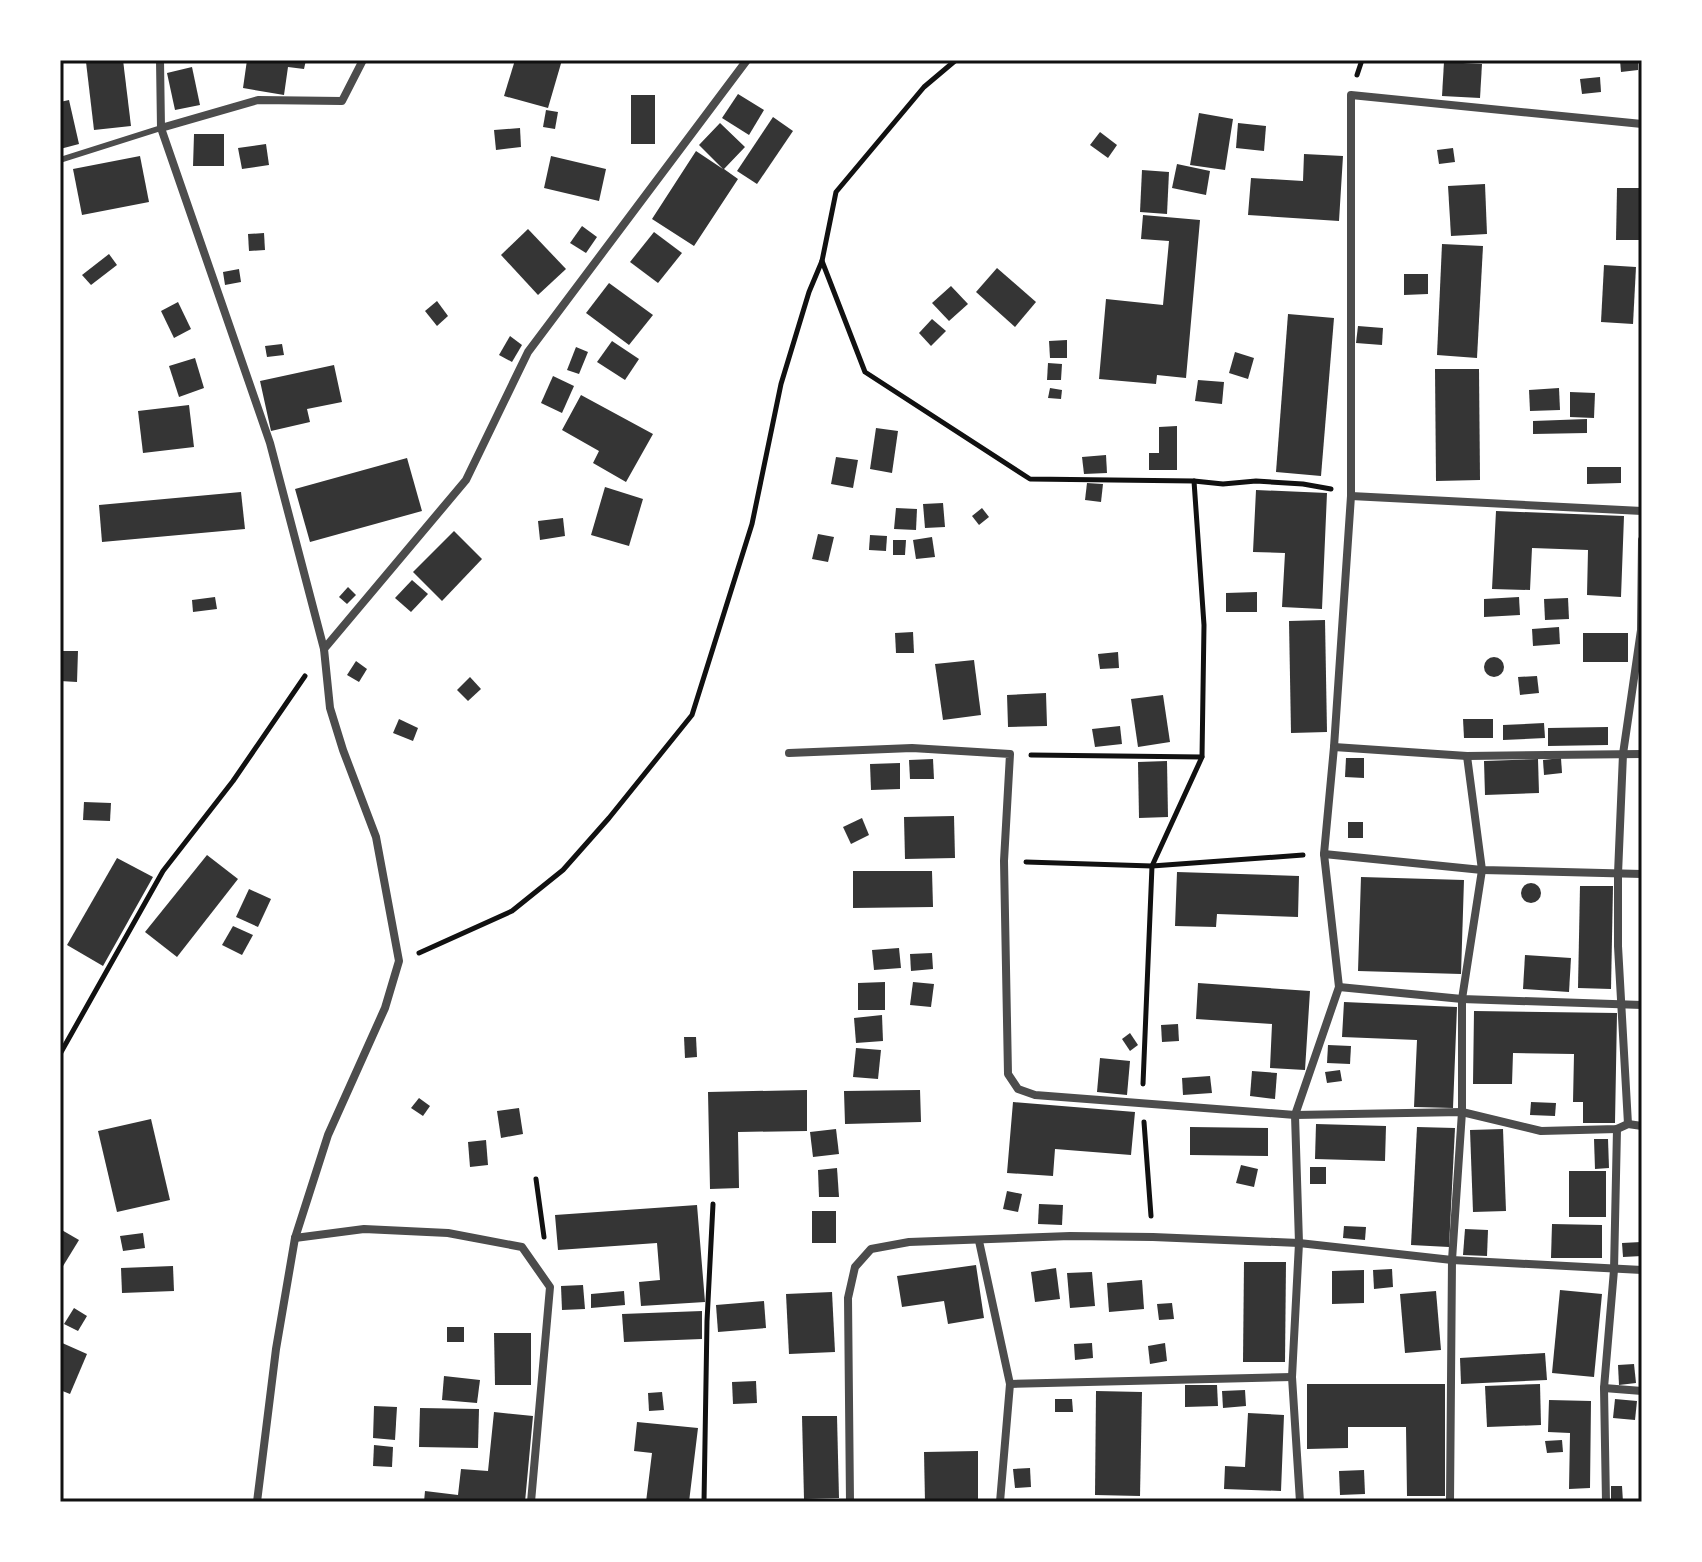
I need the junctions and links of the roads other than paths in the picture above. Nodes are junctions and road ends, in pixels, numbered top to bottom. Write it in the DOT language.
graph roads {
  1 [pos="160,60"];
  2 [pos="363,60"];
  3 [pos="747,60"];
  4 [pos="1642,124"];
  5 [pos="161,128"];
  6 [pos="60,160"];
  7 [pos="1351,496"];
  8 [pos="1642,511"];
  9 [pos="1642,540"];
  10 [pos="1641,630"];
  11 [pos="324,649"];
  12 [pos="1334,747"];
  13 [pos="789,753"];
  14 [pos="1623,754"];
  15 [pos="1642,754"];
  16 [pos="1467,756"];
  17 [pos="1324,854"];
  18 [pos="1482,870"];
  19 [pos="1618,874"];
  20 [pos="1642,874"];
  21 [pos="1339,987"];
  22 [pos="1462,999"];
  23 [pos="1622,1005"];
  24 [pos="1642,1005"];
  25 [pos="1462,1112"];
  26 [pos="1295,1115"];
  27 [pos="1628,1124"];
  28 [pos="1642,1126"];
  29 [pos="1617,1129"];
  30 [pos="295,1238"];
  31 [pos="979,1241"];
  32 [pos="1299,1243"];
  33 [pos="1452,1260"];
  34 [pos="1614,1270"];
  35 [pos="1642,1270"];
  36 [pos="1292,1377"];
  37 [pos="1010,1384"];
  38 [pos="1604,1388"];
  39 [pos="1642,1391"];
  40 [pos="257,1502"];
  41 [pos="531,1502"];
  42 [pos="850,1502"];
  43 [pos="1000,1502"];
  44 [pos="1300,1502"];
  45 [pos="1450,1502"];
  46 [pos="1606,1502"];
  1 -- 5 [label="street"];
  2 -- 5 [label="street"];
  3 -- 11 [label="street"];
  4 -- 7 [label="street"];
  5 -- 6 [label="lane"];
  5 -- 11 [label="street"];
  7 -- 8 [label="street"];
  7 -- 12 [label="street"];
  9 -- 10 [label="street"];
  10 -- 14 [label="street"];
  11 -- 30 [label="street"];
  12 -- 16 [label="street"];
  12 -- 17 [label="street"];
  13 -- 26 [label="street"];
  14 -- 15 [label="street"];
  14 -- 16 [label="street"];
  14 -- 19 [label="street"];
  16 -- 18 [label="street"];
  17 -- 18 [label="street"];
  17 -- 21 [label="street"];
  18 -- 19 [label="street"];
  18 -- 22 [label="street"];
  19 -- 20 [label="street"];
  19 -- 23 [label="street"];
  21 -- 22 [label="street"];
  21 -- 26 [label="street"];
  22 -- 23 [label="street"];
  22 -- 25 [label="street"];
  23 -- 24 [label="street"];
  23 -- 27 [label="street"];
  25 -- 26 [label="street"];
  25 -- 29 [label="street"];
  25 -- 33 [label="street"];
  26 -- 32 [label="street"];
  27 -- 28 [label="street"];
  27 -- 29 [label="street"];
  29 -- 34 [label="street"];
  30 -- 40 [label="street"];
  30 -- 41 [label="street"];
  31 -- 32 [label="street"];
  31 -- 37 [label="street"];
  31 -- 42 [label="street"];
  32 -- 33 [label="street"];
  32 -- 36 [label="street"];
  33 -- 34 [label="street"];
  33 -- 45 [label="street"];
  34 -- 35 [label="street"];
  34 -- 38 [label="street"];
  36 -- 37 [label="street"];
  36 -- 44 [label="street"];
  37 -- 43 [label="street"];
  38 -- 39 [label="street"];
  38 -- 46 [label="street"];
}
